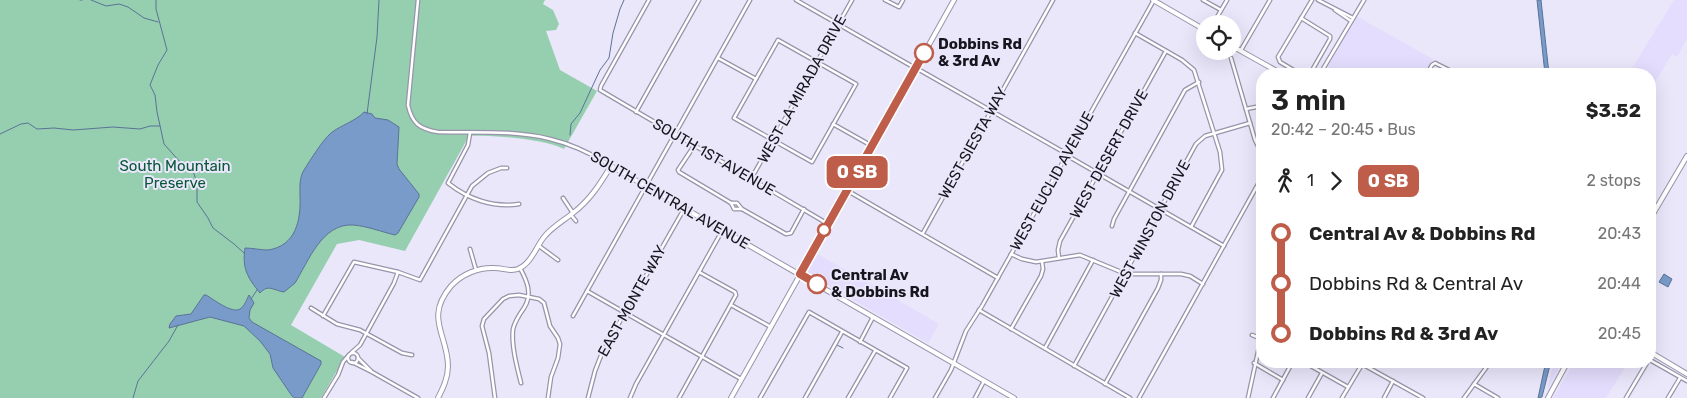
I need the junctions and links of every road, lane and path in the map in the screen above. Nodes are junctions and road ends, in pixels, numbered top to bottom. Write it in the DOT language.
graph roads {
  1 [pos="418,0"];
  2 [pos="649,0"];
  3 [pos="699,0"];
  4 [pos="750,0"];
  5 [pos="796,0"];
  6 [pos="852,0"];
  7 [pos="885,0"];
  8 [pos="903,0"];
  9 [pos="954,0"];
  10 [pos="1053,0"];
  11 [pos="1154,0"];
  12 [pos="1203,0"];
  13 [pos="1227,0"];
  14 [pos="1270,0"];
  15 [pos="1312,0"];
  16 [pos="1318,0"];
  17 [pos="1364,0"];
  18 [pos="1221,10"];
  19 [pos="1218,15"];
  20 [pos="1302,18"];
  21 [pos="1352,20"];
  22 [pos="838,24"];
  23 [pos="1196,25"];
  24 [pos="1135,33"];
  25 [pos="1241,50"];
  26 [pos="1166,51"];
  27 [pos="718,57"];
  28 [pos="1232,60"];
  29 [pos="817,62"];
  30 [pos="916,68"];
  31 [pos="1272,68"];
  32 [pos="1291,68"];
  33 [pos="1313,68"];
  34 [pos="1324,68"];
  35 [pos="1430,68"];
  36 [pos="1446,68"];
  37 [pos="756,79"];
  38 [pos="1199,82"];
  39 [pos="1256,106"];
  40 [pos="991,109"];
  41 [pos="1246,109"];
  42 [pos="636,112"];
  43 [pos="1250,123"];
  44 [pos="833,124"];
  45 [pos="470,133"];
  46 [pos="1214,133"];
  47 [pos="674,135"];
  48 [pos="773,140"];
  49 [pos="1256,144"];
  50 [pos="694,146"];
  51 [pos="872,146"];
  52 [pos="1066,155"];
  53 [pos="1687,156"];
  54 [pos="611,166"];
  55 [pos="507,168"];
  56 [pos="1098,174"];
  57 [pos="751,179"];
  58 [pos="646,185"];
  59 [pos="1256,188"];
  60 [pos="847,190"];
  61 [pos="1129,192"];
  62 [pos="468,194"];
  63 [pos="563,198"];
  64 [pos="731,203"];
  65 [pos="519,204"];
  66 [pos="685,207"];
  67 [pos="742,209"];
  68 [pos="804,209"];
  69 [pos="1160,209"];
  70 [pos="1656,210"];
  71 [pos="572,214"];
  72 [pos="576,221"];
  73 [pos="828,224"];
  74 [pos="1112,226"];
  75 [pos="1191,227"];
  76 [pos="723,229"];
  77 [pos="923,233"];
  78 [pos="538,245"];
  79 [pos="1224,246"];
  80 [pos="470,249"];
  81 [pos="1011,254"];
  82 [pos="1059,258"];
  83 [pos="558,260"];
  84 [pos="1093,260"];
  85 [pos="1042,262"];
  86 [pos="520,268"];
  87 [pos="476,270"];
  88 [pos="398,272"];
  89 [pos="699,272"];
  90 [pos="800,274"];
  91 [pos="1126,274"];
  92 [pos="1161,274"];
  93 [pos="998,278"];
  94 [pos="1203,284"];
  95 [pos="587,291"];
  96 [pos="528,297"];
  97 [pos="732,304"];
  98 [pos="311,308"];
  99 [pos="979,310"];
  100 [pos="625,313"];
  101 [pos="323,316"];
  102 [pos="573,316"];
  103 [pos="873,317"];
  104 [pos="771,327"];
  105 [pos="1011,329"];
  106 [pos="842,332"];
  107 [pos="366,333"];
  108 [pos="664,335"];
  109 [pos="1252,335"];
  110 [pos="1256,336"];
  111 [pos="860,342"];
  112 [pos="360,345"];
  113 [pos="1045,348"];
  114 [pos="875,351"];
  115 [pos="350,354"];
  116 [pos="412,355"];
  117 [pos="358,357"];
  118 [pos="702,357"];
  119 [pos="1256,357"];
  120 [pos="1656,360"];
  121 [pos="1656,361"];
  122 [pos="351,362"];
  123 [pos="1254,363"];
  124 [pos="954,364"];
  125 [pos="342,365"];
  126 [pos="1074,366"];
  127 [pos="1263,368"];
  128 [pos="1289,368"];
  129 [pos="1314,368"];
  130 [pos="1359,368"];
  131 [pos="1372,368"];
  132 [pos="1486,368"];
  133 [pos="1564,368"];
  134 [pos="1644,368"];
  135 [pos="372,372"];
  136 [pos="1322,373"];
  137 [pos="1687,374"];
  138 [pos="1680,377"];
  139 [pos="741,379"];
  140 [pos="1283,380"];
  141 [pos="984,381"];
  142 [pos="1393,381"];
  143 [pos="1687,381"];
  144 [pos="521,383"];
  145 [pos="1105,384"];
  146 [pos="1474,384"];
  147 [pos="1348,387"];
  148 [pos="324,398"];
  149 [pos="418,398"];
  150 [pos="438,398"];
  151 [pos="494,398"];
  152 [pos="548,398"];
  153 [pos="588,398"];
  154 [pos="630,398"];
  155 [pos="679,398"];
  156 [pos="731,398"];
  157 [pos="760,398"];
  158 [pos="805,398"];
  159 [pos="848,398"];
  160 [pos="890,398"];
  161 [pos="935,398"];
  162 [pos="975,398"];
  163 [pos="1014,398"];
  164 [pos="1130,398"];
  165 [pos="1138,398"];
  166 [pos="1248,398"];
  167 [pos="1272,398"];
  168 [pos="1308,398"];
  169 [pos="1342,398"];
  170 [pos="1384,398"];
  171 [pos="1423,398"];
  172 [pos="1464,398"];
  173 [pos="1498,398"];
  174 [pos="1548,398"];
  175 [pos="1626,398"];
  176 [pos="1668,398"];
  1 -- 45 [label="street, SOUTH CENTRAL AVENUE"];
  2 -- 42 [label="street, SOUTH 1ST AVENUE"];
  3 -- 42 [label="street"];
  4 -- 27 [label="street"];
  5 -- 22 [label="street"];
  6 -- 22 [label="street, WEST LA MIRADA DRIVE"];
  7 -- 8 [label="street"];
  9 -- 30 [label="main road"];
  10 -- 40 [label="street, WEST SIESTA WAY"];
  11 -- 23 [label="main road"];
  11 -- 24 [label="street, WEST EUCLID AVENUE"];
  12 -- 18 [label="street"];
  13 -- 18 [label="street"];
  14 -- 25 [label="street"];
  15 -- 20 [label="street"];
  16 -- 21 [label="street"];
  17 -- 21 [label="street"];
  18 -- 19 [label="street"];
  20 -- 32 [label="street"];
  20 -- 33 [label="street"];
  21 -- 34 [label="street"];
  22 -- 29 [label="street, WEST LA MIRADA DRIVE"];
  22 -- 30 [label="street"];
  24 -- 26 [label="street"];
  24 -- 52 [label="street, WEST EUCLID AVENUE"];
  25 -- 31 [label="main road"];
  26 -- 38 [label="street"];
  26 -- 56 [label="street, WEST DESERT DRIVE"];
  27 -- 37 [label="street"];
  27 -- 47 [label="street"];
  28 -- 41 [label="street"];
  29 -- 37 [label="street"];
  29 -- 44 [label="street"];
  29 -- 48 [label="street, WEST LA MIRADA DRIVE"];
  30 -- 40 [label="street"];
  30 -- 51 [label="main road"];
  35 -- 36 [label="street"];
  37 -- 48 [label="street"];
  38 -- 46 [label="street"];
  38 -- 61 [label="street"];
  39 -- 41 [label="street"];
  40 -- 52 [label="street"];
  40 -- 77 [label="street, WEST SIESTA WAY"];
  41 -- 43 [label="street"];
  42 -- 47 [label="street, SOUTH 1ST AVENUE"];
  43 -- 46 [label="street, WEST WINSTON DRIVE"];
  43 -- 49 [label="street"];
  44 -- 48 [label="street"];
  44 -- 51 [label="street"];
  45 -- 54 [label="street, SOUTH CENTRAL AVENUE"];
  45 -- 62 [label="street"];
  46 -- 69 [label="street, WEST WINSTON DRIVE"];
  46 -- 75 [label="street"];
  47 -- 50 [label="street, SOUTH 1ST AVENUE"];
  47 -- 58 [label="street"];
  48 -- 57 [label="street, WEST LA MIRADA DRIVE"];
  50 -- 57 [label="street, SOUTH 1ST AVENUE"];
  50 -- 64 [label="street"];
  51 -- 60 [label="main road"];
  52 -- 56 [label="street"];
  52 -- 81 [label="street, WEST EUCLID AVENUE"];
  53 -- 70 [label="main road"];
  54 -- 58 [label="main road, SOUTH CENTRAL AVENUE"];
  54 -- 71 [label="main road"];
  55 -- 62 [label="street"];
  56 -- 61 [label="street"];
  56 -- 82 [label="street, WEST DESERT DRIVE"];
  57 -- 68 [label="street, SOUTH 1ST AVENUE"];
  58 -- 66 [label="main road, SOUTH CENTRAL AVENUE"];
  58 -- 95 [label="street"];
  59 -- 79 [label="street"];
  60 -- 73 [label="main road"];
  60 -- 77 [label="street"];
  61 -- 69 [label="street"];
  61 -- 74 [label="street"];
  62 -- 65 [label="street"];
  62 -- 88 [label="street"];
  63 -- 71 [label="street"];
  64 -- 67 [label="street"];
  64 -- 67 [label="street"];
  66 -- 76 [label="main road, SOUTH CENTRAL AVENUE"];
  66 -- 100 [label="street, EAST MONTE WAY"];
  67 -- 68 [label="street"];
  68 -- 73 [label="street, SOUTH 1ST AVENUE"];
  69 -- 75 [label="street"];
  69 -- 91 [label="street, WEST WINSTON DRIVE"];
  71 -- 72 [label="street"];
  71 -- 78 [label="main road"];
  73 -- 90 [label="main road"];
  75 -- 79 [label="street"];
  76 -- 89 [label="street"];
  76 -- 90 [label="main road, SOUTH CENTRAL AVENUE"];
  77 -- 93 [label="street"];
  78 -- 83 [label="street"];
  78 -- 86 [label="main road"];
  79 -- 94 [label="street"];
  80 -- 87 [label="street"];
  81 -- 85 [label="street"];
  81 -- 93 [label="street, WEST EUCLID AVENUE"];
  82 -- 84 [label="street"];
  82 -- 85 [label="street"];
  84 -- 91 [label="street"];
  84 -- 113 [label="street"];
  85 -- 105 [label="street"];
  86 -- 87 [label="main road"];
  86 -- 96 [label="street"];
  87 -- 150 [label="main road"];
  88 -- 101 [label="street"];
  88 -- 107 [label="street"];
  89 -- 97 [label="street"];
  89 -- 108 [label="street"];
  90 -- 103 [label="main road, SOUTH CENTRAL AVENUE"];
  90 -- 104 [label="main road"];
  91 -- 92 [label="street"];
  91 -- 126 [label="street, WEST WINSTON DRIVE"];
  92 -- 94 [label="street"];
  92 -- 145 [label="street"];
  93 -- 99 [label="street, WEST EUCLID AVENUE"];
  94 -- 165 [label="street"];
  95 -- 100 [label="street"];
  95 -- 102 [label="street"];
  96 -- 144 [label="street"];
  96 -- 151 [label="street"];
  96 -- 152 [label="street"];
  97 -- 104 [label="street"];
  97 -- 118 [label="street"];
  98 -- 101 [label="street"];
  99 -- 105 [label="street"];
  99 -- 124 [label="street, WEST EUCLID AVENUE"];
  100 -- 108 [label="street"];
  100 -- 153 [label="street, EAST MONTE WAY"];
  101 -- 107 [label="street"];
  103 -- 111 [label="street"];
  103 -- 124 [label="main road, SOUTH CENTRAL AVENUE"];
  104 -- 139 [label="main road"];
  105 -- 113 [label="street"];
  106 -- 111 [label="street"];
  106 -- 157 [label="street"];
  106 -- 158 [label="street"];
  107 -- 112 [label="street"];
  107 -- 116 [label="street"];
  108 -- 118 [label="street"];
  108 -- 154 [label="street"];
  109 -- 110 [label="street"];
  111 -- 114 [label="street"];
  112 -- 115 [label="street"];
  112 -- 117 [label="street"];
  113 -- 126 [label="street"];
  114 -- 159 [label="street"];
  114 -- 160 [label="street"];
  115 -- 117 [label="street"];
  115 -- 122 [label="street"];
  115 -- 125 [label="street"];
  117 -- 122 [label="street"];
  117 -- 135 [label="street"];
  118 -- 139 [label="street"];
  118 -- 155 [label="street"];
  119 -- 123 [label="street"];
  120 -- 137 [label="main road"];
  121 -- 138 [label="street"];
  122 -- 125 [label="street"];
  122 -- 135 [label="street"];
  123 -- 166 [label="street"];
  124 -- 141 [label="main road, SOUTH CENTRAL AVENUE"];
  124 -- 161 [label="street, WEST EUCLID AVENUE"];
  125 -- 148 [label="street"];
  126 -- 145 [label="street"];
  127 -- 140 [label="street"];
  128 -- 140 [label="street"];
  129 -- 136 [label="street"];
  130 -- 147 [label="street"];
  131 -- 142 [label="street"];
  132 -- 146 [label="street"];
  133 -- 174 [label="main road"];
  134 -- 175 [label="street"];
  135 -- 149 [label="street"];
  136 -- 147 [label="street"];
  136 -- 168 [label="street"];
  138 -- 143 [label="street"];
  138 -- 176 [label="street"];
  139 -- 156 [label="main road"];
  140 -- 167 [label="street"];
  141 -- 162 [label="street"];
  141 -- 163 [label="main road, SOUTH CENTRAL AVENUE"];
  142 -- 170 [label="street"];
  142 -- 171 [label="street"];
  145 -- 164 [label="street"];
  146 -- 172 [label="street"];
  146 -- 173 [label="street"];
  147 -- 169 [label="street"];
}
